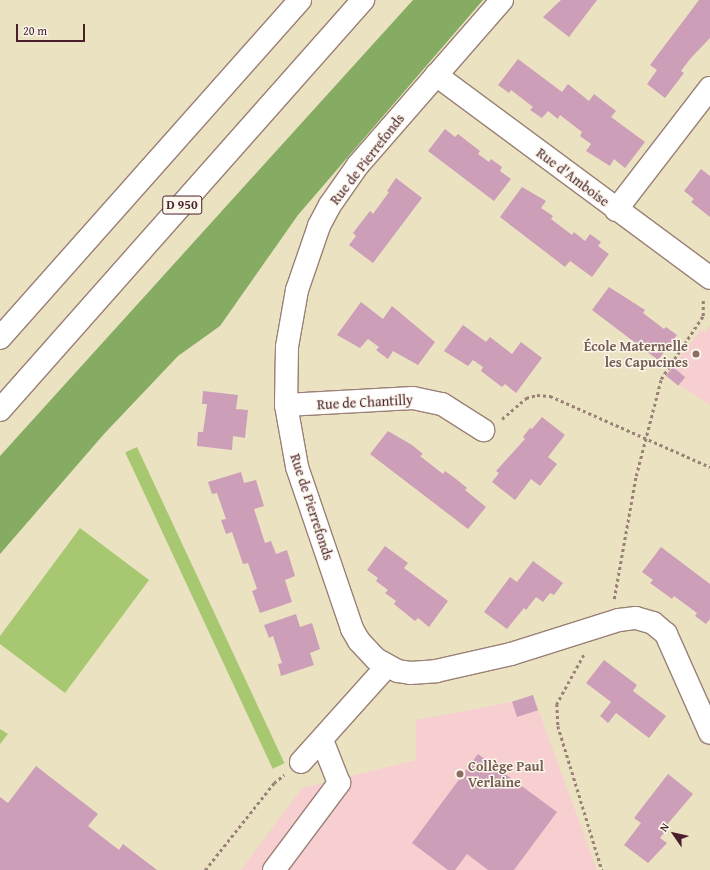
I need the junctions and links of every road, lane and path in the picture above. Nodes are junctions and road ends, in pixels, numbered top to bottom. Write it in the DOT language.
graph roads {
  1 [pos="300,0"];
  2 [pos="363,0"];
  3 [pos="502,0"];
  4 [pos="436,75"];
  5 [pos="710,88"];
  6 [pos="616,210"];
  7 [pos="705,275"];
  8 [pos="0,338"];
  9 [pos="286,405"];
  10 [pos="0,410"];
  11 [pos="483,430"];
  12 [pos="645,440"];
  13 [pos="710,467"];
  14 [pos="605,626"];
  15 [pos="387,666"];
  16 [pos="710,732"];
  17 [pos="322,740"];
  18 [pos="294,768"];
  19 [pos="205,870"];
  20 [pos="274,870"];
  21 [pos="602,870"];
  1 -- 8 [label="main road"];
  2 -- 10 [label="main road, D 950"];
  3 -- 4 [label="main road, Rue de Pierrefonds"];
  4 -- 6 [label="main road, Rue d'Amboise"];
  4 -- 9 [label="main road, Rue de Pierrefonds"];
  5 -- 6 [label="main road"];
  6 -- 7 [label="main road, Rue d'Amboise"];
  7 -- 12 [label="path"];
  9 -- 11 [label="main road, Rue de Chantilly"];
  9 -- 15 [label="main road, Rue de Pierrefonds"];
  11 -- 12 [label="path"];
  12 -- 13 [label="path"];
  12 -- 14 [label="path"];
  14 -- 15 [label="main road, Rue de Pierrefonds"];
  14 -- 16 [label="main road, Rue de Pierrefonds"];
  14 -- 21 [label="path"];
  15 -- 17 [label="main road"];
  17 -- 18 [label="main road"];
  17 -- 20 [label="main road"];
  18 -- 19 [label="path"];
}
